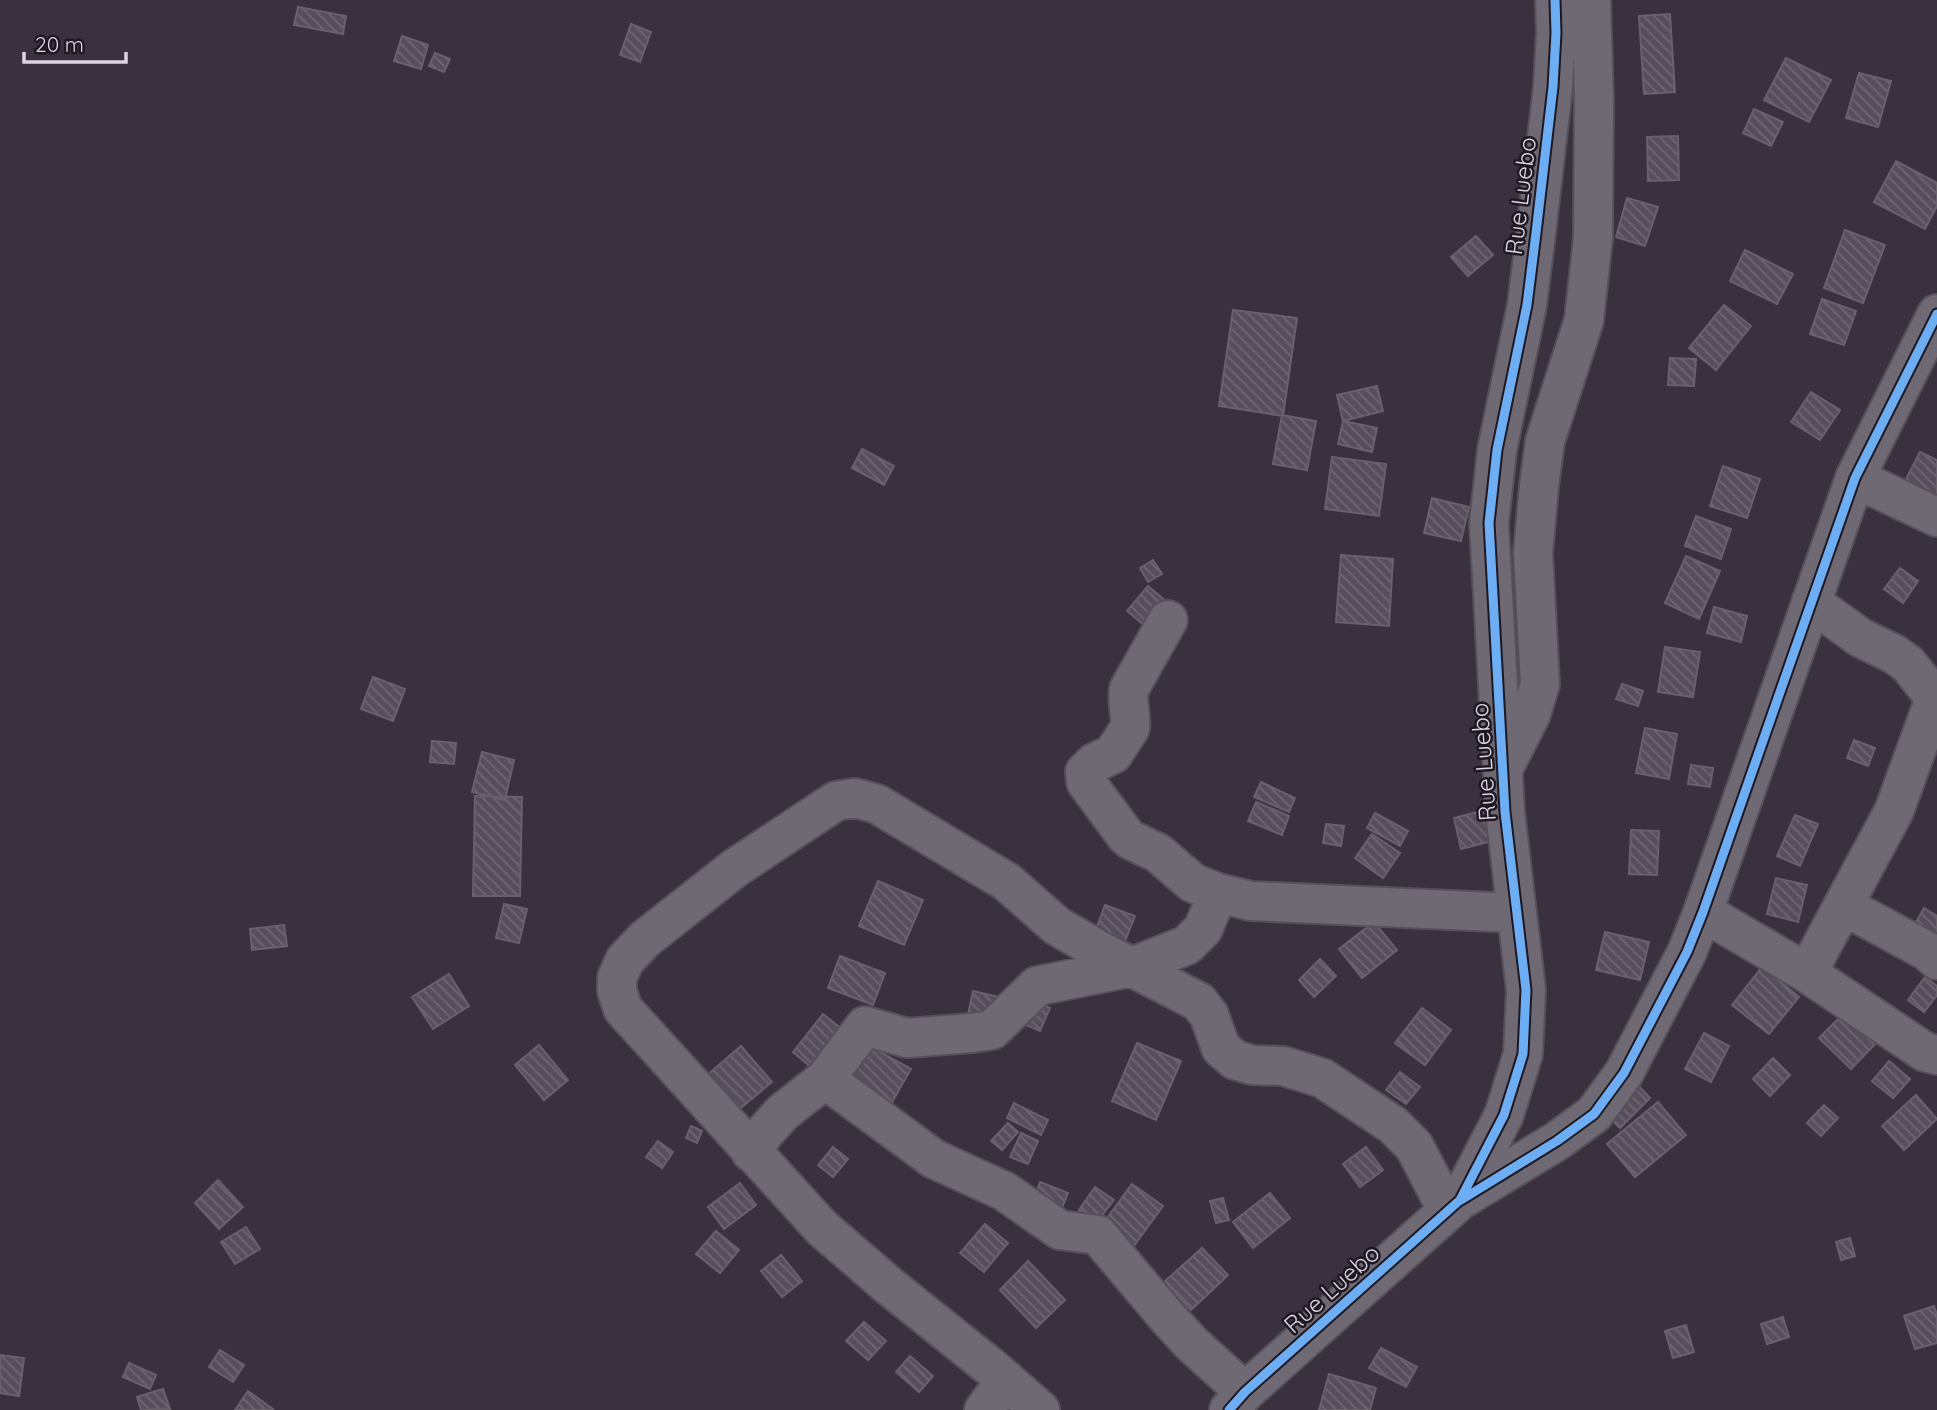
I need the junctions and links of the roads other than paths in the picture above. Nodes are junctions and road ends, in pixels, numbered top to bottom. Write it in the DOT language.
graph roads {
  1 [pos="1555,0"];
  2 [pos="1591,0"];
  3 [pos="1937,314"];
  4 [pos="1855,478"];
  5 [pos="1937,517"];
  6 [pos="1811,602"];
  7 [pos="1168,620"];
  8 [pos="1936,695"];
  9 [pos="1503,769"];
  10 [pos="1218,893"];
  11 [pos="1844,905"];
  12 [pos="1517,912"];
  13 [pos="1703,912"];
  14 [pos="1937,960"];
  15 [pos="1132,967"];
  16 [pos="1807,973"];
  17 [pos="1937,1055"];
  18 [pos="825,1079"];
  19 [pos="751,1152"];
  20 [pos="1454,1206"];
  21 [pos="995,1395"];
  22 [pos="1237,1401"];
  23 [pos="1040,1410"];
  1 -- 9 [label="street, Rue Luebo"];
  2 -- 9 [label="street"];
  3 -- 4 [label="street"];
  4 -- 5 [label="street"];
  4 -- 6 [label="street"];
  6 -- 8 [label="street"];
  6 -- 13 [label="street"];
  7 -- 10 [label="street"];
  8 -- 11 [label="street"];
  9 -- 12 [label="street, Rue Luebo"];
  10 -- 12 [label="street"];
  10 -- 15 [label="street"];
  11 -- 14 [label="street"];
  11 -- 16 [label="street"];
  12 -- 20 [label="street, Rue Luebo"];
  13 -- 16 [label="street"];
  13 -- 20 [label="street"];
  15 -- 18 [label="street"];
  15 -- 19 [label="street"];
  15 -- 20 [label="street"];
  16 -- 17 [label="street"];
  18 -- 19 [label="street"];
  18 -- 22 [label="street"];
  19 -- 21 [label="street"];
  20 -- 22 [label="street, Rue Luebo"];
  21 -- 23 [label="street"];
}
